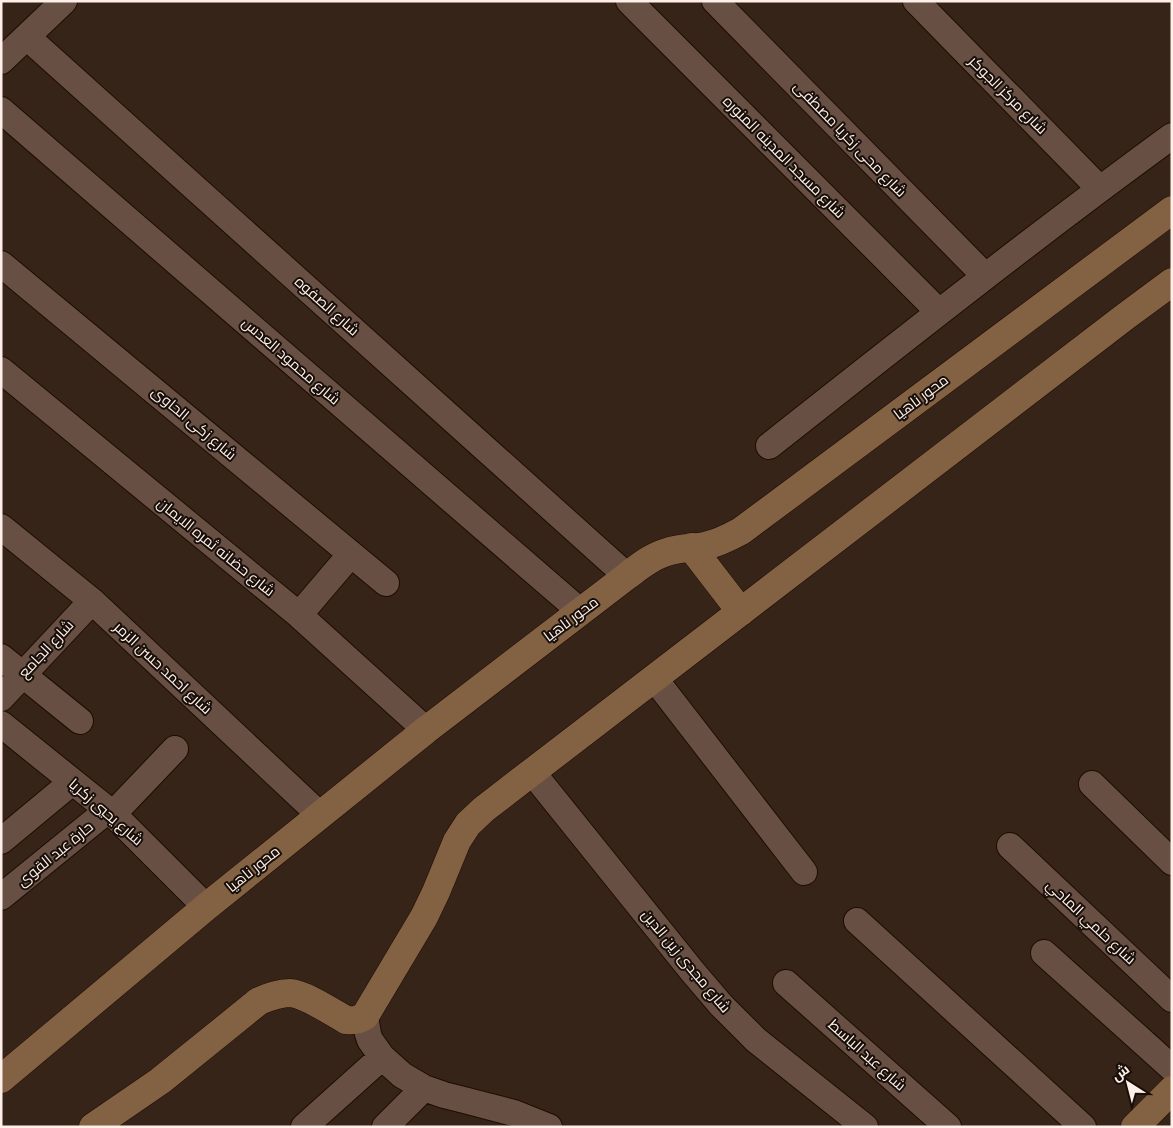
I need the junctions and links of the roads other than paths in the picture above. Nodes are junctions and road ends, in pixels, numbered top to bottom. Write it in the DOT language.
graph roads {
  1 [pos="64,1"];
  2 [pos="629,1"];
  3 [pos="716,1"];
  4 [pos="916,1"];
  5 [pos="27,37"];
  6 [pos="1,61"];
  7 [pos="1,110"];
  8 [pos="1172,136"];
  9 [pos="1100,188"];
  10 [pos="1172,210"];
  11 [pos="1,264"];
  12 [pos="985,276"];
  13 [pos="1172,282"];
  14 [pos="939,312"];
  15 [pos="1,370"];
  16 [pos="769,446"];
  17 [pos="1,527"];
  18 [pos="691,547"];
  19 [pos="351,554"];
  20 [pos="627,576"];
  21 [pos="386,583"];
  22 [pos="92,600"];
  23 [pos="580,611"];
  24 [pos="741,612"];
  25 [pos="299,615"];
  26 [pos="1,657"];
  27 [pos="23,675"];
  28 [pos="654,678"];
  29 [pos="1,698"];
  30 [pos="80,721"];
  31 [pos="3,728"];
  32 [pos="426,730"];
  33 [pos="175,749"];
  34 [pos="532,772"];
  35 [pos="72,782"];
  36 [pos="1092,784"];
  37 [pos="110,812"];
  38 [pos="320,815"];
  39 [pos="1,841"];
  40 [pos="1010,846"];
  41 [pos="1172,862"];
  42 [pos="804,872"];
  43 [pos="1,897"];
  44 [pos="206,907"];
  45 [pos="857,921"];
  46 [pos="1044,953"];
  47 [pos="786,983"];
  48 [pos="1172,999"];
  49 [pos="364,1016"];
  50 [pos="382,1057"];
  51 [pos="1172,1068"];
  52 [pos="1,1079"];
  53 [pos="424,1088"];
  54 [pos="1172,1090"];
  55 [pos="464,1100"];
  56 [pos="1145,1124"];
  57 [pos="93,1127"];
  58 [pos="304,1127"];
  59 [pos="385,1127"];
  60 [pos="496,1127"];
  61 [pos="549,1127"];
  62 [pos="865,1127"];
  63 [pos="948,1127"];
  64 [pos="1083,1127"];
  1 -- 5 [label="street"];
  2 -- 14 [label="street, شارع مسجد المدينه المنوره"];
  3 -- 12 [label="street, شارع محى زكريا مصطفى"];
  4 -- 9 [label="street, شارع مركز الجوكر"];
  5 -- 6 [label="street"];
  5 -- 20 [label="street, شارع الصفوه"];
  7 -- 23 [label="street, شارع محمود العدس"];
  8 -- 9 [label="street"];
  9 -- 12 [label="street"];
  10 -- 18 [label="main road, محور ناهيا"];
  11 -- 19 [label="street, شارع زكى الحاوى"];
  12 -- 14 [label="street"];
  13 -- 24 [label="main road"];
  14 -- 16 [label="street"];
  15 -- 25 [label="street, شارع حضانه ثمره الايمان"];
  17 -- 22 [label="street, شارع احمد حسن الزمر"];
  18 -- 20 [label="main road, محور ناهيا"];
  18 -- 24 [label="main road"];
  19 -- 21 [label="street, شارع زكى الحاوى"];
  19 -- 25 [label="street"];
  20 -- 23 [label="main road, محور ناهيا"];
  22 -- 27 [label="street, شارع الجامع"];
  22 -- 38 [label="street, شارع احمد حسن الزمر"];
  23 -- 32 [label="main road, محور ناهيا"];
  24 -- 28 [label="main road"];
  25 -- 32 [label="street, شارع حضانه ثمره الايمان"];
  26 -- 27 [label="street"];
  27 -- 29 [label="street, شارع الجامع"];
  27 -- 30 [label="street"];
  28 -- 34 [label="main road"];
  28 -- 42 [label="street"];
  31 -- 35 [label="street, شارع يحيي زكريا"];
  32 -- 38 [label="main road, محور ناهيا"];
  33 -- 37 [label="street, حارة عبد القوى"];
  34 -- 49 [label="main road"];
  34 -- 62 [label="street, شارع مجدى زين الدين"];
  35 -- 37 [label="street, شارع يحيي زكريا"];
  35 -- 39 [label="street"];
  36 -- 41 [label="street"];
  37 -- 43 [label="street, حارة عبد القوى"];
  37 -- 44 [label="street, شارع يحيي زكريا"];
  38 -- 44 [label="main road, محور ناهيا"];
  40 -- 48 [label="street, شارع حلمي الماحي"];
  44 -- 52 [label="main road, محور ناهيا"];
  45 -- 64 [label="street"];
  46 -- 51 [label="street"];
  47 -- 63 [label="street, شارع عبد الباسط"];
  49 -- 50 [label="street"];
  49 -- 57 [label="main road"];
  50 -- 53 [label="street"];
  50 -- 58 [label="street"];
  53 -- 55 [label="street"];
  53 -- 59 [label="street"];
  54 -- 56 [label="main road"];
  55 -- 60 [label="street"];
  55 -- 61 [label="street"];
}
